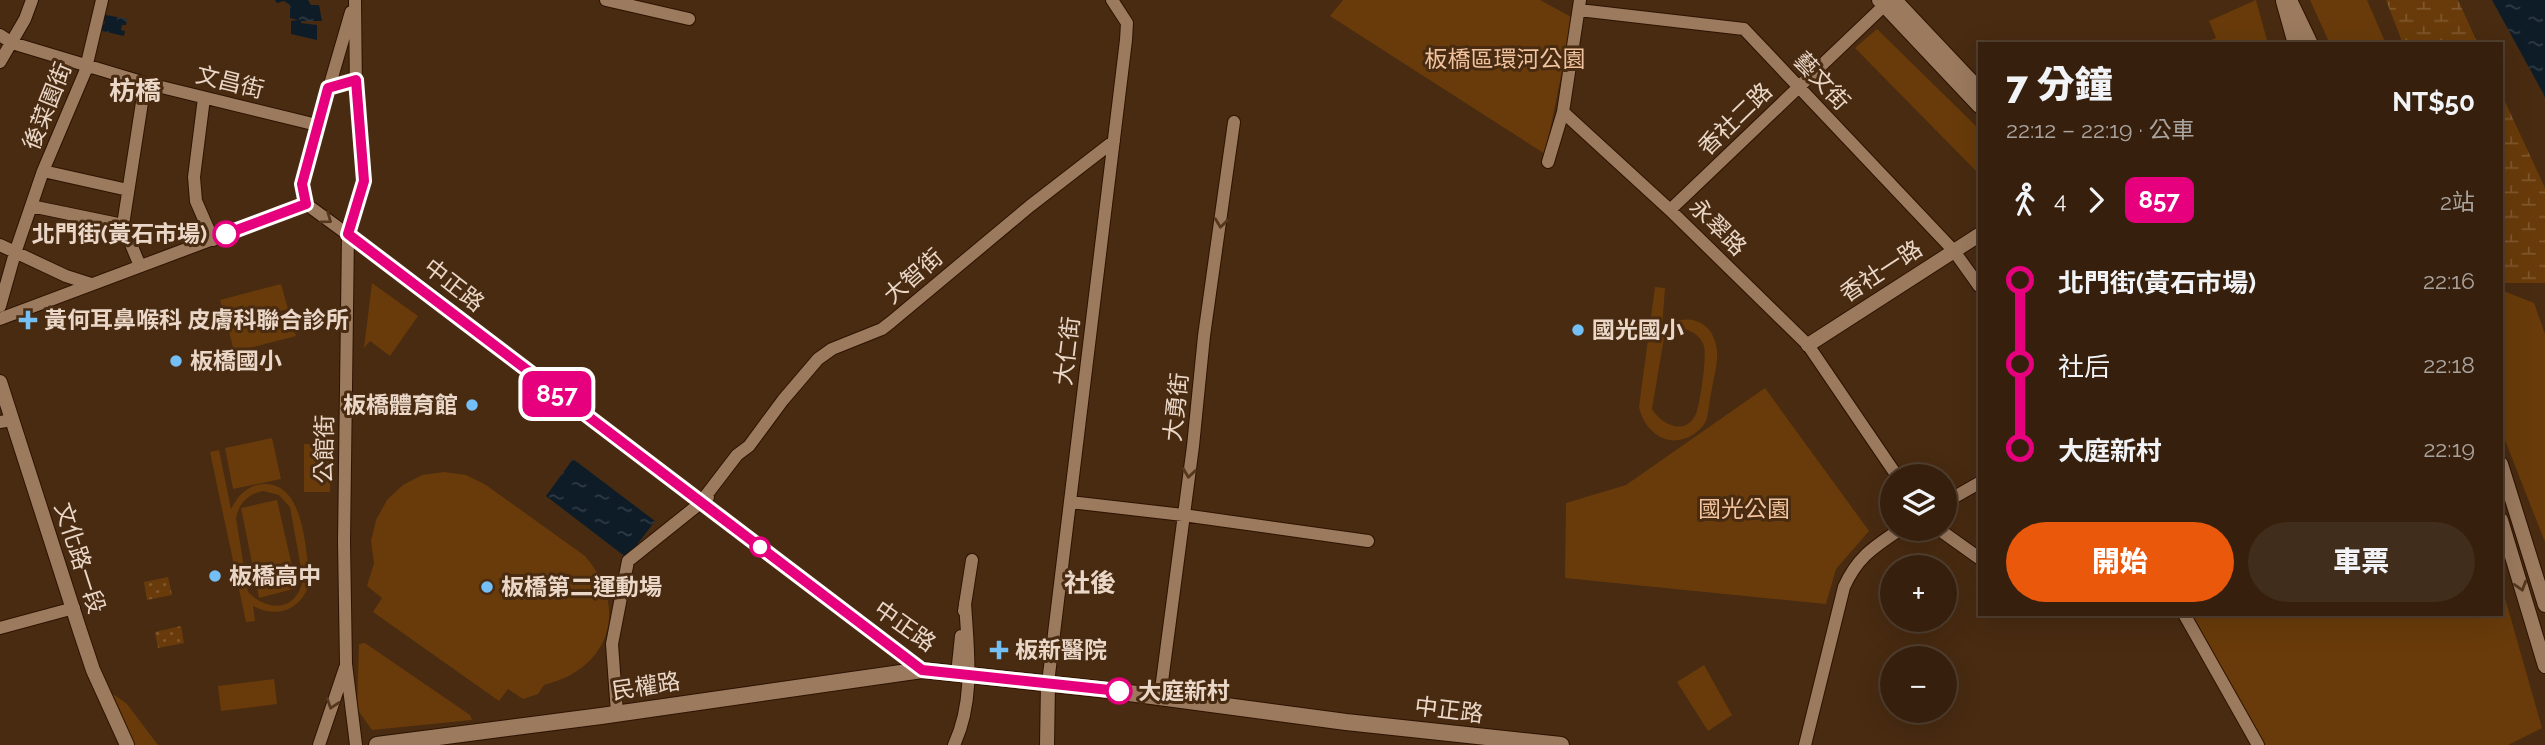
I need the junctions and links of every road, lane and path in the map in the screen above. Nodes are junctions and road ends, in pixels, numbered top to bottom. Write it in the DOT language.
graph roads {
  1 [pos="32,0"];
  2 [pos="102,0"];
  3 [pos="355,0"];
  4 [pos="606,0"];
  5 [pos="1112,0"];
  6 [pos="2283,0"];
  7 [pos="2290,0"];
  8 [pos="1887,1"];
  9 [pos="1579,5"];
  10 [pos="689,19"];
  11 [pos="0,35"];
  12 [pos="2294,42"];
  13 [pos="2310,42"];
  14 [pos="12,43"];
  15 [pos="0,62"];
  16 [pos="87,66"];
  17 [pos="356,80"];
  18 [pos="145,83"];
  19 [pos="1799,87"];
  20 [pos="328,88"];
  21 [pos="1978,88"];
  22 [pos="204,98"];
  23 [pos="1978,105"];
  24 [pos="1563,112"];
  25 [pos="1234,122"];
  26 [pos="317,125"];
  27 [pos="1114,141"];
  28 [pos="1548,162"];
  29 [pos="43,171"];
  30 [pos="128,190"];
  31 [pos="306,204"];
  32 [pos="31,206"];
  33 [pos="1671,210"];
  34 [pos="123,225"];
  35 [pos="348,234"];
  36 [pos="1978,236"];
  37 [pos="213,240"];
  38 [pos="0,245"];
  39 [pos="1954,251"];
  40 [pos="15,253"];
  41 [pos="140,266"];
  42 [pos="91,284"];
  43 [pos="1978,285"];
  44 [pos="0,306"];
  45 [pos="0,319"];
  46 [pos="1808,345"];
  47 [pos="0,382"];
  48 [pos="6,421"];
  49 [pos="1889,464"];
  50 [pos="2503,470"];
  51 [pos="1978,484"];
  52 [pos="1957,496"];
  53 [pos="701,502"];
  54 [pos="1070,502"];
  55 [pos="1183,515"];
  56 [pos="2503,527"];
  57 [pos="1368,541"];
  58 [pos="1882,541"];
  59 [pos="1955,541"];
  60 [pos="1978,557"];
  61 [pos="972,560"];
  62 [pos="2545,606"];
  63 [pos="74,608"];
  64 [pos="2185,616"];
  65 [pos="0,628"];
  66 [pos="346,664"];
  67 [pos="2545,666"];
  68 [pos="922,670"];
  69 [pos="964,674"];
  70 [pos="1048,683"];
  71 [pos="1160,697"];
  72 [pos="617,713"];
  73 [pos="1475,741"];
  74 [pos="127,745"];
  75 [pos="319,745"];
  76 [pos="356,745"];
  77 [pos="377,745"];
  78 [pos="954,745"];
  79 [pos="1047,745"];
  80 [pos="1561,745"];
  81 [pos="1805,745"];
  82 [pos="2258,745"];
  1 -- 14 [label="street"];
  2 -- 16 [label="street, 後菜園街"];
  3 -- 17 [label="street, 公館街"];
  3 -- 20 [label="street"];
  4 -- 10 [label="street"];
  5 -- 27 [label="street, 大仁街"];
  6 -- 12 [label="street"];
  7 -- 13 [label="street"];
  8 -- 19 [label="street, 香社二路"];
  8 -- 21 [label="street"];
  8 -- 23 [label="street"];
  9 -- 19 [label="street, 藝文街"];
  9 -- 24 [label="street"];
  11 -- 14 [label="street, 文昌街"];
  14 -- 15 [label="street"];
  14 -- 16 [label="street, 文昌街"];
  16 -- 18 [label="street, 文昌街"];
  16 -- 29 [label="street, 後菜園街"];
  17 -- 20 [label="street"];
  17 -- 35 [label="street, 公館街"];
  18 -- 22 [label="street, 文昌街"];
  18 -- 30 [label="street"];
  19 -- 33 [label="street, 香社二路"];
  19 -- 39 [label="street, 藝文街"];
  20 -- 26 [label="street"];
  22 -- 26 [label="street, 文昌街"];
  22 -- 37 [label="street"];
  24 -- 28 [label="street"];
  24 -- 33 [label="street, 永翠路"];
  25 -- 55 [label="street, 大勇街, one-way"];
  26 -- 31 [label="street"];
  27 -- 53 [label="street, 大智街"];
  27 -- 54 [label="street, 大仁街"];
  29 -- 30 [label="street"];
  29 -- 32 [label="street, 後菜園街"];
  30 -- 34 [label="street"];
  31 -- 35 [label="street, 中正路, one-way"];
  31 -- 37 [label="street"];
  32 -- 34 [label="street"];
  32 -- 40 [label="street, 後菜園街"];
  33 -- 46 [label="street, 永翠路"];
  34 -- 41 [label="street"];
  35 -- 53 [label="street, 中正路"];
  35 -- 66 [label="street, 公館街"];
  36 -- 39 [label="street, 香社一路"];
  37 -- 41 [label="street"];
  38 -- 40 [label="street"];
  39 -- 43 [label="street, 藝文街"];
  39 -- 46 [label="street, 香社一路"];
  40 -- 42 [label="street"];
  40 -- 44 [label="street, 後菜園街"];
  41 -- 42 [label="street"];
  42 -- 45 [label="street"];
  46 -- 49 [label="street, 永翠路"];
  47 -- 48 [label="street, 文化路一段"];
  48 -- 63 [label="street, 文化路一段"];
  50 -- 62 [label="street"];
  51 -- 52 [label="street"];
  53 -- 68 [label="street, 中正路"];
  53 -- 72 [label="street, 大智街"];
  54 -- 55 [label="street"];
  54 -- 70 [label="street, 大仁街"];
  55 -- 57 [label="street"];
  55 -- 71 [label="street, 大勇街"];
  56 -- 67 [label="street, one-way"];
  58 -- 81 [label="street"];
  59 -- 60 [label="street"];
  61 -- 69 [label="street"];
  63 -- 65 [label="street"];
  63 -- 74 [label="street, 文化路一段"];
  64 -- 82 [label="street"];
  66 -- 75 [label="street, one-way"];
  66 -- 76 [label="street"];
  68 -- 69 [label="main road, 中正路"];
  68 -- 72 [label="main road, 民權路"];
  69 -- 70 [label="main road, 中正路"];
  69 -- 78 [label="street"];
  70 -- 71 [label="main road, 中正路"];
  70 -- 79 [label="street"];
  71 -- 73 [label="main road, 中正路"];
  72 -- 77 [label="main road, 民權路"];
  73 -- 80 [label="main road, 中正路"];
}
